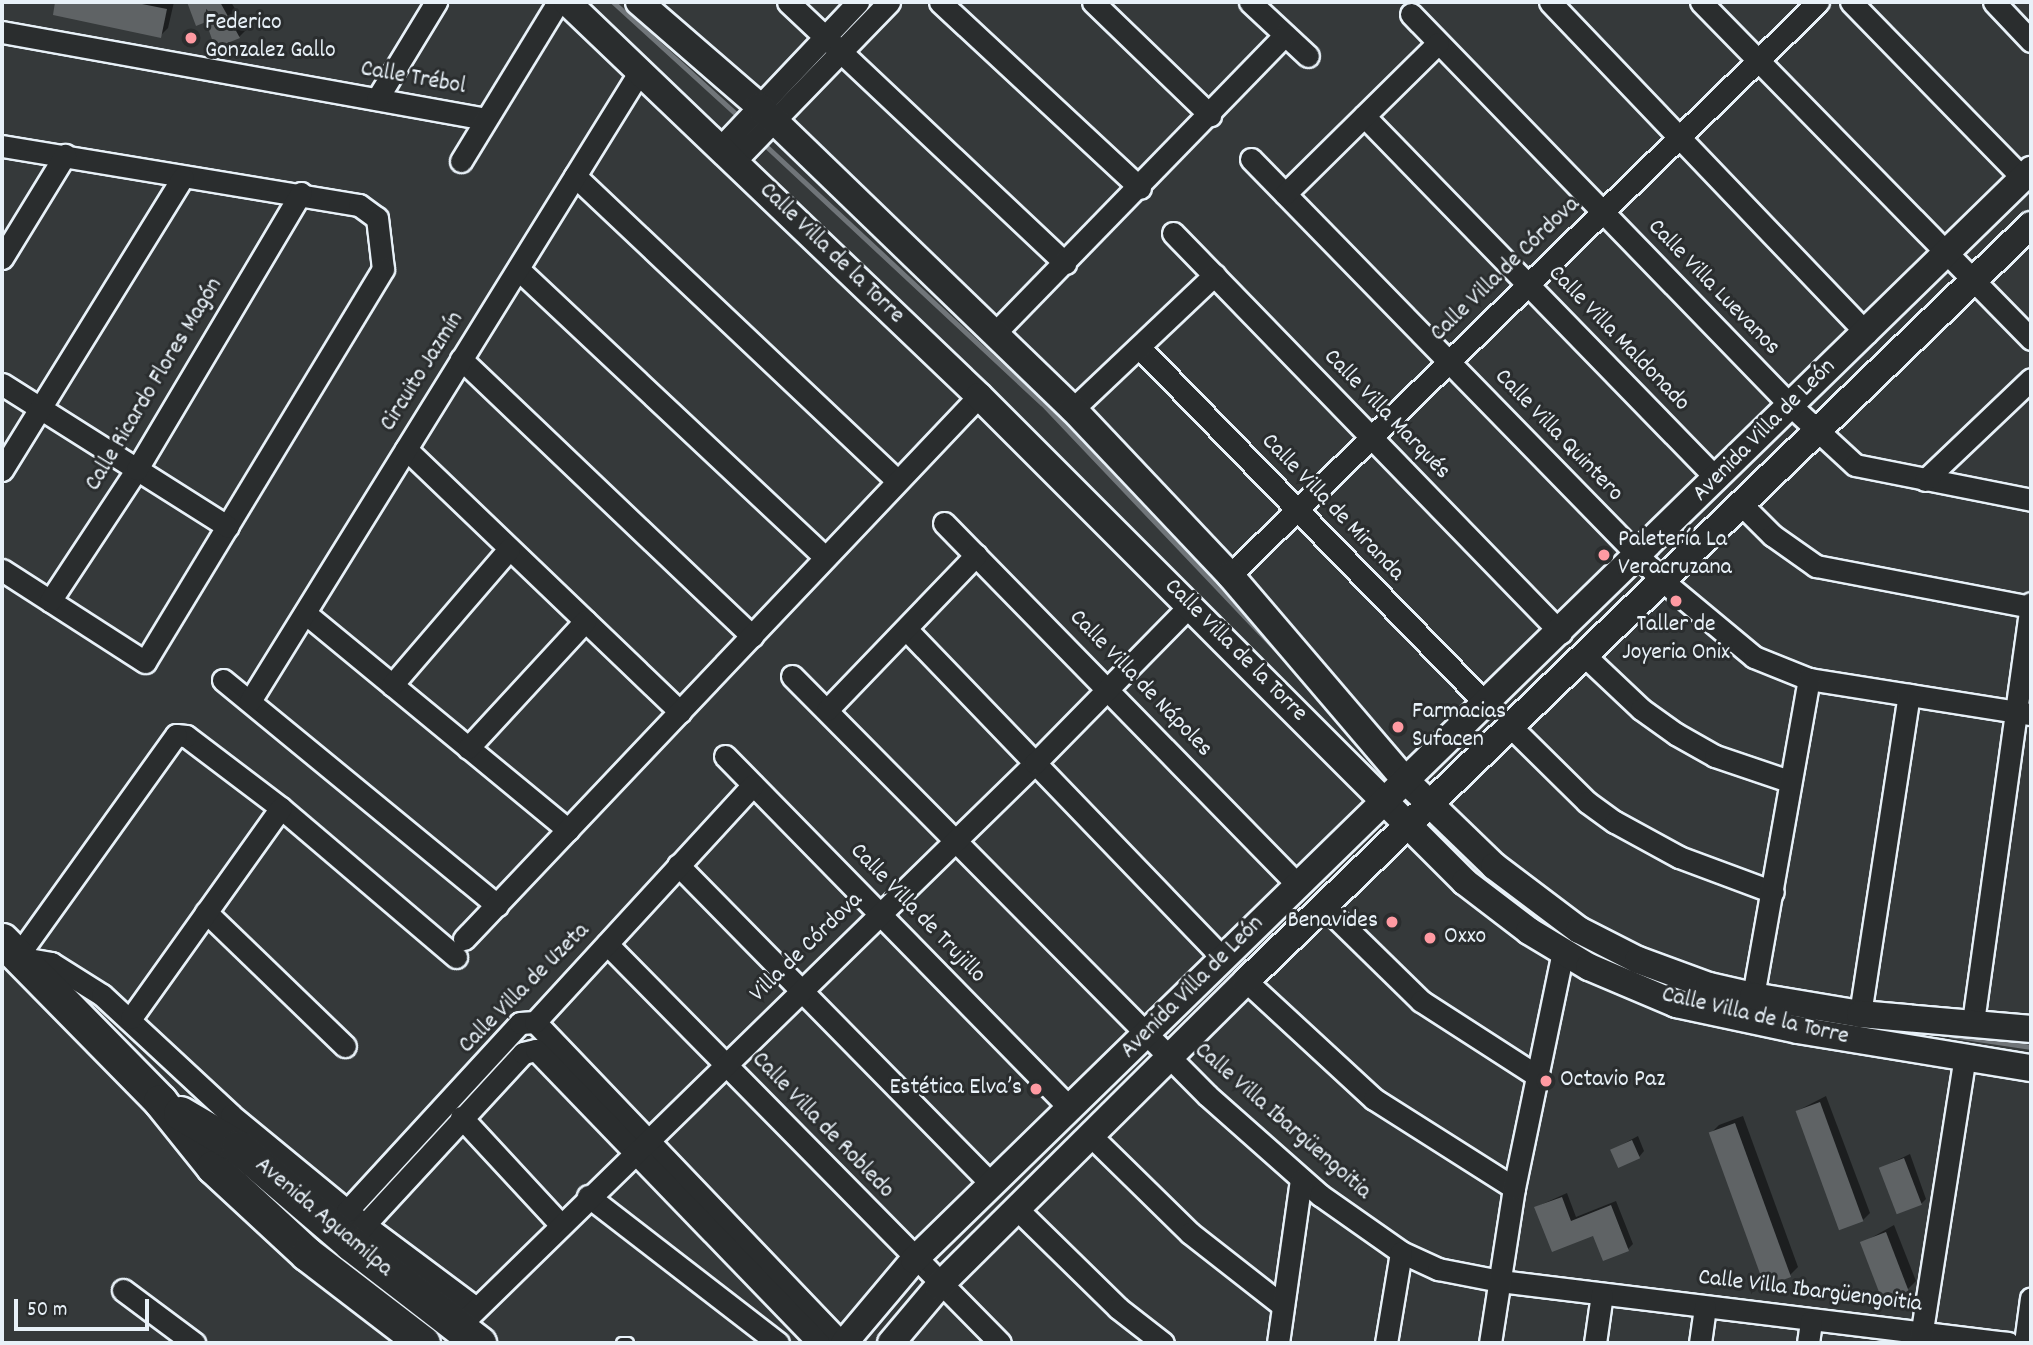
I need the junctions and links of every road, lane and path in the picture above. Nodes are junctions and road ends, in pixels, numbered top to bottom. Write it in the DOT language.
graph roads {
  1 [pos="436,2"];
  2 [pos="558,2"];
  3 [pos="566,2"];
  4 [pos="639,2"];
  5 [pos="788,2"];
  6 [pos="858,2"];
  7 [pos="889,2"];
  8 [pos="940,2"];
  9 [pos="1093,2"];
  10 [pos="1250,2"];
  11 [pos="1550,2"];
  12 [pos="1701,2"];
  13 [pos="1818,2"];
  14 [pos="1851,2"];
  15 [pos="1994,2"];
  16 [pos="1411,14"];
  17 [pos="2,32"];
  18 [pos="1285,35"];
  19 [pos="825,37"];
  20 [pos="2031,41"];
  21 [pos="1438,43"];
  22 [pos="841,52"];
  23 [pos="1308,56"];
  24 [pos="1758,60"];
  25 [pos="639,71"];
  26 [pos="377,99"];
  27 [pos="766,114"];
  28 [pos="1210,115"];
  29 [pos="1364,116"];
  30 [pos="485,119"];
  31 [pos="1679,137"];
  32 [pos="2,146"];
  33 [pos="727,155"];
  34 [pos="65,156"];
  35 [pos="1251,159"];
  36 [pos="461,161"];
  37 [pos="2027,174"];
  38 [pos="575,176"];
  39 [pos="183,177"];
  40 [pos="1140,188"];
  41 [pos="301,193"];
  42 [pos="1285,194"];
  43 [pos="1603,212"];
  44 [pos="2031,226"];
  45 [pos="1173,233"];
  46 [pos="1947,254"];
  47 [pos="2,258"];
  48 [pos="1065,263"];
  49 [pos="518,269"];
  50 [pos="1214,275"];
  51 [pos="1973,280"];
  52 [pos="1529,285"];
  53 [pos="1866,332"];
  54 [pos="994,334"];
  55 [pos="2031,340"];
  56 [pos="1141,349"];
  57 [pos="461,359"];
  58 [pos="1449,362"];
  59 [pos="2031,380"];
  60 [pos="2,384"];
  61 [pos="979,396"];
  62 [pos="1790,405"];
  63 [pos="39,407"];
  64 [pos="1073,409"];
  65 [pos="1818,430"];
  66 [pos="1371,438"];
  67 [pos="406,449"];
  68 [pos="137,469"];
  69 [pos="2,470"];
  70 [pos="1717,479"];
  71 [pos="1924,480"];
  72 [pos="897,481"];
  73 [pos="2031,500"];
  74 [pos="1744,507"];
  75 [pos="1297,510"];
  76 [pos="943,523"];
  77 [pos="228,527"];
  78 [pos="509,549"];
  79 [pos="975,555"];
  80 [pos="1639,556"];
  81 [pos="825,557"];
  82 [pos="2,570"];
  83 [pos="1230,575"];
  84 [pos="1664,582"];
  85 [pos="50,601"];
  86 [pos="1190,605"];
  87 [pos="2031,605"];
  88 [pos="305,613"];
  89 [pos="585,621"];
  90 [pos="906,629"];
  91 [pos="1561,633"];
  92 [pos="752,636"];
  93 [pos="1586,657"];
  94 [pos="792,676"];
  95 [pos="1809,679"];
  96 [pos="223,680"];
  97 [pos="392,685"];
  98 [pos="1109,689"];
  99 [pos="1909,695"];
  100 [pos="250,701"];
  101 [pos="1486,704"];
  102 [pos="827,710"];
  103 [pos="680,712"];
  104 [pos="2023,713"];
  105 [pos="1511,727"];
  106 [pos="468,748"];
  107 [pos="724,756"];
  108 [pos="1035,763"];
  109 [pos="1405,780"];
  110 [pos="1789,781"];
  111 [pos="753,785"];
  112 [pos="1385,801"];
  113 [pos="1432,804"];
  114 [pos="281,808"];
  115 [pos="1410,827"];
  116 [pos="568,830"];
  117 [pos="956,840"];
  118 [pos="678,865"];
  119 [pos="1297,884"];
  120 [pos="1773,892"];
  121 [pos="497,905"];
  122 [pos="1324,906"];
  123 [pos="206,912"];
  124 [pos="880,914"];
  125 [pos="607,944"];
  126 [pos="9,949"];
  127 [pos="1563,951"];
  128 [pos="1223,958"];
  129 [pos="1246,981"];
  130 [pos="802,988"];
  131 [pos="1753,996"];
  132 [pos="1860,1014"];
  133 [pos="131,1018"];
  134 [pos="535,1022"];
  135 [pos="1973,1022"];
  136 [pos="2031,1029"];
  137 [pos="1145,1036"];
  138 [pos="345,1046"];
  139 [pos="1965,1057"];
  140 [pos="1168,1058"];
  141 [pos="725,1063"];
  142 [pos="2031,1068"];
  143 [pos="1536,1075"];
  144 [pos="160,1101"];
  145 [pos="1070,1109"];
  146 [pos="461,1117"];
  147 [pos="1090,1135"];
  148 [pos="641,1144"];
  149 [pos="1301,1180"];
  150 [pos="992,1185"];
  151 [pos="1514,1188"];
  152 [pos="588,1196"];
  153 [pos="1016,1208"];
  154 [pos="342,1224"];
  155 [pos="560,1224"];
  156 [pos="1401,1252"];
  157 [pos="914,1260"];
  158 [pos="1500,1281"];
  159 [pos="939,1286"];
  160 [pos="123,1290"];
  161 [pos="1602,1294"];
  162 [pos="2031,1298"];
  163 [pos="370,1303"];
  164 [pos="1283,1306"];
  165 [pos="1705,1307"];
  166 [pos="1811,1321"];
  167 [pos="471,1326"];
  168 [pos="1921,1337"];
  169 [pos="180,1339"];
  170 [pos="423,1343"];
  171 [pos="622,1343"];
  172 [pos="628,1343"];
  173 [pos="778,1343"];
  174 [pos="819,1343"];
  175 [pos="843,1343"];
  176 [pos="891,1343"];
  177 [pos="1000,1343"];
  178 [pos="1163,1343"];
  179 [pos="1278,1343"];
  180 [pos="1386,1343"];
  181 [pos="1490,1343"];
  182 [pos="1595,1343"];
  183 [pos="1700,1343"];
  184 [pos="1808,1343"];
  185 [pos="2008,1343"];
  186 [pos="2025,1343"];
  1 -- 26 [label="street"];
  2 -- 30 [label="street"];
  3 -- 25 [label="street, Calle Villa de la Torre"];
  4 -- 27 [label="street, Calle Villa de la Torre"];
  5 -- 19 [label="street"];
  6 -- 19 [label="street"];
  7 -- 22 [label="street"];
  8 -- 40 [label="street"];
  9 -- 28 [label="street"];
  10 -- 18 [label="street"];
  11 -- 31 [label="street"];
  12 -- 24 [label="street"];
  13 -- 24 [label="street, Calle Villa de Córdova"];
  14 -- 37 [label="street"];
  15 -- 20 [label="street"];
  16 -- 21 [label="street, Calle Villa Luevanos"];
  17 -- 26 [label="street, Calle Trébol"];
  18 -- 23 [label="street"];
  18 -- 28 [label="street"];
  19 -- 22 [label="street"];
  19 -- 27 [label="street"];
  21 -- 29 [label="street"];
  21 -- 43 [label="street, Calle Villa Luevanos"];
  22 -- 27 [label="street"];
  22 -- 48 [label="street"];
  24 -- 31 [label="street, Calle Villa de Córdova"];
  24 -- 46 [label="street"];
  25 -- 33 [label="street, Calle Villa de la Torre"];
  25 -- 38 [label="street, Circuito Jazmín"];
  26 -- 30 [label="street, Calle Trébol"];
  27 -- 33 [label="street"];
  27 -- 54 [label="street, Calle Villa de la Torre"];
  28 -- 40 [label="street"];
  29 -- 42 [label="street"];
  29 -- 52 [label="street, Calle Villa Maldonado"];
  30 -- 36 [label="street"];
  31 -- 43 [label="street, Calle Villa de Córdova"];
  31 -- 53 [label="street"];
  32 -- 34 [label="street"];
  33 -- 61 [label="street, Calle Villa de la Torre"];
  34 -- 39 [label="street"];
  34 -- 47 [label="street"];
  35 -- 42 [label="street, Calle Villa Quintero"];
  37 -- 46 [label="street, Avenida Villa de León"];
  38 -- 49 [label="street, Circuito Jazmín"];
  38 -- 72 [label="street"];
  39 -- 41 [label="street"];
  39 -- 63 [label="street"];
  40 -- 48 [label="street"];
  41 -- 68 [label="street, Calle Ricardo Flores Magón"];
  41 -- 77 [label="street"];
  42 -- 58 [label="street, Calle Villa Quintero"];
  43 -- 52 [label="street, Calle Villa de Córdova"];
  43 -- 62 [label="street, Calle Villa Luevanos"];
  44 -- 51 [label="street, Avenida Villa de León"];
  45 -- 50 [label="street, Calle Villa Marqués"];
  46 -- 51 [label="street"];
  46 -- 53 [label="street, Avenida Villa de León"];
  48 -- 54 [label="street"];
  49 -- 57 [label="street, Circuito Jazmín"];
  49 -- 81 [label="street"];
  50 -- 56 [label="street"];
  50 -- 66 [label="street, Calle Villa Marqués"];
  51 -- 55 [label="street"];
  51 -- 65 [label="street, Avenida Villa de León"];
  52 -- 58 [label="street, Calle Villa de Córdova"];
  52 -- 70 [label="street, Calle Villa Maldonado"];
  53 -- 62 [label="street, Avenida Villa de León"];
  54 -- 64 [label="street, Calle Villa de la Torre"];
  56 -- 64 [label="street"];
  56 -- 75 [label="street, Calle Villa de Miranda"];
  57 -- 67 [label="street, Circuito Jazmín"];
  57 -- 92 [label="street"];
  58 -- 66 [label="street, Calle Villa de Córdova"];
  58 -- 80 [label="street, Calle Villa Quintero"];
  59 -- 71 [label="street"];
  60 -- 63 [label="street"];
  61 -- 72 [label="street"];
  61 -- 86 [label="street, Calle Villa de la Torre"];
  62 -- 65 [label="street, Calle Villa Luevanos"];
  62 -- 70 [label="street, Avenida Villa de León"];
  63 -- 68 [label="street"];
  63 -- 69 [label="street"];
  64 -- 83 [label="street, Calle Villa de la Torre"];
  65 -- 71 [label="street, Calle Villa Luevanos"];
  65 -- 74 [label="street, Avenida Villa de León"];
  66 -- 75 [label="street, Calle Villa de Córdova"];
  66 -- 91 [label="street, Calle Villa Marqués"];
  67 -- 78 [label="street"];
  67 -- 88 [label="street, Circuito Jazmín"];
  68 -- 77 [label="street"];
  68 -- 85 [label="street, Calle Ricardo Flores Magón"];
  70 -- 80 [label="street, Avenida Villa de León"];
  71 -- 73 [label="street, Calle Villa Luevanos"];
  72 -- 81 [label="street"];
  74 -- 84 [label="street, Avenida Villa de León"];
  74 -- 87 [label="street"];
  75 -- 83 [label="street, Calle Villa de Córdova"];
  75 -- 101 [label="street, Calle Villa de Miranda"];
  76 -- 79 [label="street, Calle Villa de Nápoles"];
  77 -- 85 [label="street"];
  78 -- 89 [label="street"];
  78 -- 97 [label="street"];
  79 -- 90 [label="street"];
  79 -- 98 [label="street, Calle Villa de Nápoles"];
  80 -- 84 [label="street, Calle Villa Quintero"];
  80 -- 91 [label="street, Avenida Villa de León"];
  81 -- 92 [label="street"];
  82 -- 85 [label="street"];
  83 -- 109 [label="street, Calle Villa de la Torre"];
  84 -- 93 [label="street, Avenida Villa de León"];
  84 -- 95 [label="street, Calle Villa Quintero"];
  86 -- 98 [label="street, Villa de Córdova"];
  86 -- 112 [label="street, Calle Villa de la Torre"];
  87 -- 104 [label="street"];
  88 -- 97 [label="street"];
  88 -- 100 [label="street, Circuito Jazmín"];
  89 -- 103 [label="street"];
  89 -- 106 [label="street"];
  90 -- 102 [label="street"];
  90 -- 108 [label="street"];
  91 -- 101 [label="street, Avenida Villa de León"];
  92 -- 103 [label="street"];
  93 -- 105 [label="street, Avenida Villa de León"];
  93 -- 110 [label="street"];
  94 -- 102 [label="street, Calle Villa Ibargüengoitia"];
  95 -- 99 [label="street, Calle Villa Quintero"];
  95 -- 110 [label="street"];
  96 -- 100 [label="street"];
  97 -- 106 [label="street"];
  98 -- 108 [label="street, Villa de Córdova"];
  98 -- 119 [label="street, Calle Villa de Nápoles"];
  99 -- 104 [label="street, Calle Villa Quintero"];
  99 -- 132 [label="street"];
  100 -- 121 [label="street"];
  101 -- 109 [label="street, Avenida Villa de León"];
  102 -- 117 [label="street, Calle Villa Ibargüengoitia"];
  103 -- 116 [label="street"];
  104 -- 135 [label="street"];
  105 -- 113 [label="street, Avenida Villa de León"];
  105 -- 120 [label="street"];
  106 -- 116 [label="street"];
  107 -- 111 [label="street, Calle Villa de Trujillo"];
  108 -- 117 [label="street, Villa de Córdova"];
  108 -- 128 [label="street"];
  109 -- 112 [label="street, Avenida Villa de León"];
  109 -- 113 [label="street, Calle Villa de la Torre"];
  110 -- 120 [label="street"];
  111 -- 118 [label="street, Calle Villa de Uzeta"];
  111 -- 124 [label="street, Calle Villa de Trujillo"];
  112 -- 115 [label="street, Calle Villa de la Torre"];
  112 -- 119 [label="street, Avenida Villa de León"];
  113 -- 115 [label="street, Avenida Villa de León"];
  113 -- 131 [label="street, Calle Villa de la Torre"];
  114 -- 121 [label="street"];
  114 -- 123 [label="street"];
  114 -- 126 [label="street"];
  115 -- 122 [label="street, Avenida Villa de León"];
  115 -- 127 [label="street, Calle Villa de la Torre"];
  116 -- 121 [label="street"];
  117 -- 124 [label="street, Villa de Córdova"];
  117 -- 137 [label="street, Calle Villa Ibargüengoitia"];
  118 -- 125 [label="street, Calle Villa de Uzeta"];
  118 -- 130 [label="street"];
  119 -- 128 [label="street, Avenida Villa de León"];
  120 -- 131 [label="street"];
  122 -- 129 [label="street, Avenida Villa de León"];
  122 -- 143 [label="street"];
  123 -- 133 [label="street"];
  123 -- 138 [label="street"];
  124 -- 130 [label="street, Villa de Córdova"];
  124 -- 145 [label="street, Calle Villa de Trujillo"];
  125 -- 134 [label="street, Calle Villa de Uzeta"];
  125 -- 141 [label="street, Calle Villa de Robledo"];
  126 -- 133 [label="street"];
  126 -- 144 [label="main road, Avenida Aguamilpa"];
  127 -- 139 [label="street, Calle Villa de la Torre"];
  127 -- 143 [label="street"];
  128 -- 137 [label="street, Avenida Villa de León"];
  129 -- 140 [label="street, Avenida Villa de León"];
  129 -- 151 [label="street"];
  130 -- 141 [label="street, Villa de Córdova"];
  130 -- 150 [label="street"];
  131 -- 132 [label="street, Calle Villa de la Torre"];
  132 -- 135 [label="street, Calle Villa de la Torre"];
  133 -- 154 [label="street"];
  134 -- 148 [label="street"];
  134 -- 154 [label="street, Calle Villa de Uzeta"];
  135 -- 136 [label="street, Calle Villa de la Torre"];
  137 -- 140 [label="street, Calle Villa Ibargüengoitia"];
  137 -- 145 [label="street, Avenida Villa de León"];
  139 -- 142 [label="street, Calle Villa de la Torre"];
  139 -- 168 [label="street"];
  140 -- 147 [label="street, Avenida Villa de León"];
  140 -- 149 [label="street, Calle Villa Ibargüengoitia"];
  141 -- 148 [label="street, Villa de Córdova"];
  141 -- 157 [label="street, Calle Villa de Robledo"];
  143 -- 151 [label="street"];
  144 -- 154 [label="main road, Avenida Aguamilpa"];
  144 -- 163 [label="main road, Avenida Aguamilpa"];
  145 -- 150 [label="street, Avenida Villa de León"];
  146 -- 148 [label="street, Calle Villa de Uzeta"];
  146 -- 154 [label="street, Calle Villa de Uzeta"];
  146 -- 155 [label="street"];
  147 -- 153 [label="street, Avenida Villa de León"];
  147 -- 164 [label="street"];
  148 -- 152 [label="street, Villa de Córdova"];
  148 -- 174 [label="street"];
  148 -- 175 [label="street"];
  149 -- 156 [label="street, Calle Villa Ibargüengoitia"];
  149 -- 164 [label="street"];
  150 -- 157 [label="street, Avenida Villa de León"];
  151 -- 158 [label="street"];
  152 -- 155 [label="street, Villa de Córdova"];
  152 -- 173 [label="street"];
  153 -- 159 [label="street, Avenida Villa de León"];
  153 -- 178 [label="street"];
  154 -- 163 [label="main road"];
  154 -- 167 [label="main road, Avenida Aguamilpa"];
  155 -- 167 [label="street, Villa de Córdova"];
  156 -- 158 [label="street, Calle Villa Ibargüengoitia"];
  156 -- 180 [label="street"];
  157 -- 159 [label="street, Calle Villa de Robledo"];
  157 -- 175 [label="street, Avenida Villa de León"];
  158 -- 161 [label="street, Calle Villa Ibargüengoitia"];
  158 -- 181 [label="street"];
  159 -- 176 [label="street, Avenida Villa de León"];
  159 -- 177 [label="street, Calle Villa de Robledo"];
  160 -- 169 [label="street"];
  161 -- 165 [label="street, Calle Villa Ibargüengoitia"];
  161 -- 182 [label="street"];
  162 -- 186 [label="street"];
  163 -- 170 [label="main road, Avenida Aguamilpa"];
  164 -- 179 [label="street"];
  165 -- 166 [label="street, Calle Villa Ibargüengoitia"];
  165 -- 183 [label="street"];
  166 -- 168 [label="street, Calle Villa Ibargüengoitia"];
  166 -- 184 [label="street"];
  168 -- 185 [label="street, Calle Villa Ibargüengoitia"];
  171 -- 172 [label="lane"];
}
